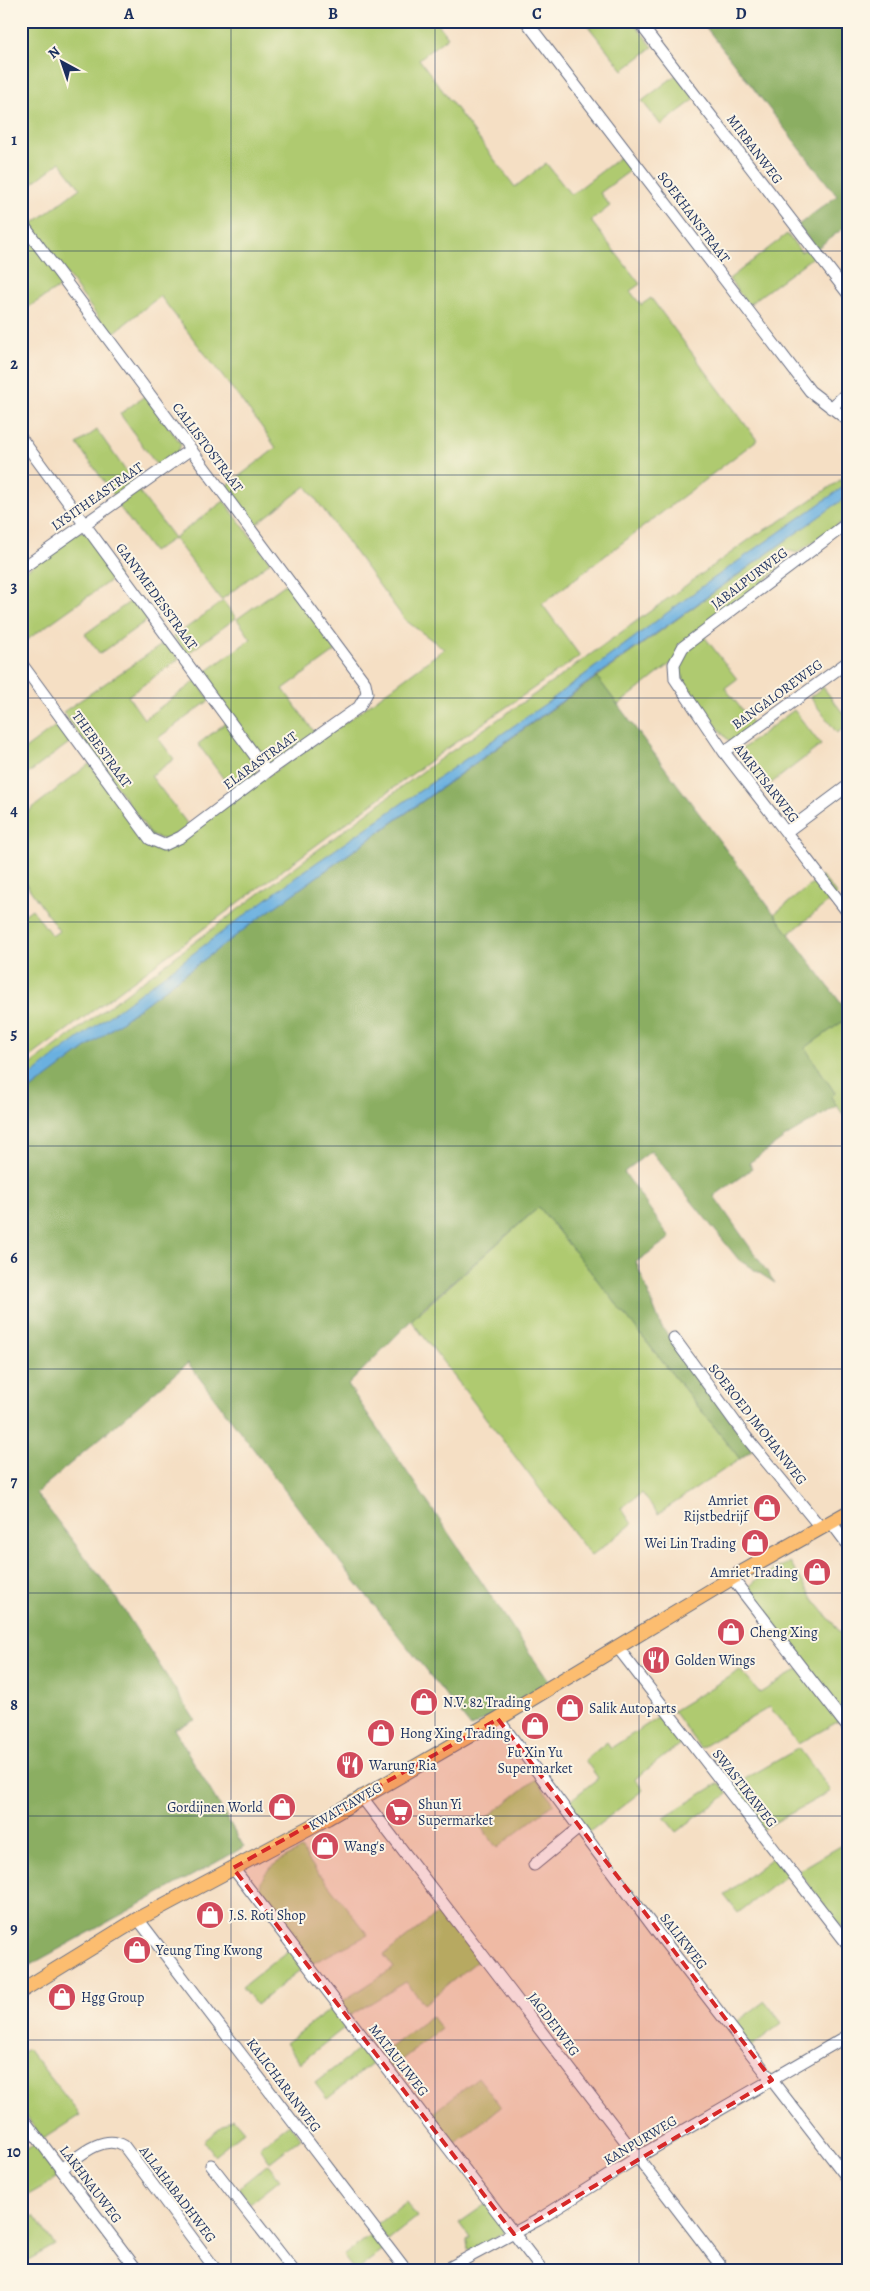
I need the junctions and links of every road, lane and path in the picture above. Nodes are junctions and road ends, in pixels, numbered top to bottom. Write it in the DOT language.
graph roads {
  1 [pos="526,21"];
  2 [pos="638,21"];
  3 [pos="21,222"];
  4 [pos="849,295"];
  5 [pos="849,391"];
  6 [pos="831,408"];
  7 [pos="849,420"];
  8 [pos="21,438"];
  9 [pos="191,449"];
  10 [pos="849,522"];
  11 [pos="85,523"];
  12 [pos="21,569"];
  13 [pos="849,661"];
  14 [pos="21,664"];
  15 [pos="674,664"];
  16 [pos="367,693"];
  17 [pos="724,752"];
  18 [pos="267,772"];
  19 [pos="849,785"];
  20 [pos="786,832"];
  21 [pos="164,845"];
  22 [pos="849,914"];
  23 [pos="674,1338"];
  24 [pos="849,1512"];
  25 [pos="826,1525"];
  26 [pos="849,1546"];
  27 [pos="732,1578"];
  28 [pos="618,1648"];
  29 [pos="498,1719"];
  30 [pos="849,1729"];
  31 [pos="361,1796"];
  32 [pos="579,1828"];
  33 [pos="534,1865"];
  34 [pos="233,1868"];
  35 [pos="138,1919"];
  36 [pos="849,1946"];
  37 [pos="21,1991"];
  38 [pos="849,2035"];
  39 [pos="772,2080"];
  40 [pos="21,2116"];
  41 [pos="638,2157"];
  42 [pos="211,2165"];
  43 [pos="61,2169"];
  44 [pos="849,2180"];
  45 [pos="514,2234"];
  46 [pos="137,2270"];
  47 [pos="216,2270"];
  48 [pos="293,2270"];
  49 [pos="406,2270"];
  50 [pos="446,2270"];
  51 [pos="542,2270"];
  52 [pos="724,2270"];
  1 -- 6 [label="street, SOEKHANSTRAAT"];
  2 -- 4 [label="street, MIRBANWEG"];
  3 -- 9 [label="street, CALLISTOSTRAAT"];
  5 -- 6 [label="street"];
  6 -- 7 [label="street, SOEKHANSTRAAT"];
  8 -- 11 [label="street, GANYMEDESSTRAAT"];
  9 -- 11 [label="street, LYSITHEASTRAAT"];
  9 -- 16 [label="street, CALLISTOSTRAAT"];
  10 -- 15 [label="street, JABALPURWEG"];
  11 -- 12 [label="street, LYSITHEASTRAAT"];
  11 -- 18 [label="street, GANYMEDESSTRAAT"];
  13 -- 17 [label="street, BANGALOREWEG"];
  14 -- 21 [label="street, THEBESTRAAT"];
  15 -- 17 [label="street, AMRITSARWEG"];
  16 -- 18 [label="street, ELARASTRAAT"];
  17 -- 20 [label="street, AMRITSARWEG"];
  18 -- 21 [label="street, ELARASTRAAT"];
  19 -- 20 [label="street"];
  20 -- 22 [label="street, AMRITSARWEG"];
  23 -- 25 [label="street, SOEROED JMOHANWEG"];
  24 -- 25 [label="main road, KWATTAWEG"];
  25 -- 26 [label="street, SOEROED JMOHANWEG"];
  25 -- 27 [label="main road, KWATTAWEG"];
  27 -- 28 [label="main road, KWATTAWEG"];
  27 -- 30 [label="street"];
  28 -- 29 [label="main road, KWATTAWEG"];
  28 -- 36 [label="street, SWASTIKAWEG"];
  29 -- 31 [label="main road, KWATTAWEG"];
  29 -- 32 [label="street, SALIKWEG"];
  31 -- 34 [label="main road, KWATTAWEG"];
  31 -- 41 [label="street, JAGDEIWEG"];
  32 -- 33 [label="street"];
  32 -- 39 [label="street, SALIKWEG"];
  34 -- 35 [label="main road, KWATTAWEG"];
  34 -- 45 [label="street, MATAULIWEG"];
  35 -- 37 [label="main road, KWATTAWEG"];
  35 -- 49 [label="street, KALICHARANWEG"];
  38 -- 39 [label="street, KANPURWEG"];
  39 -- 41 [label="street, KANPURWEG"];
  39 -- 44 [label="street, SALIKWEG"];
  40 -- 43 [label="street, LAKHNAUWEG"];
  41 -- 45 [label="street, KANPURWEG"];
  41 -- 52 [label="street, JAGDEIWEG"];
  42 -- 48 [label="street"];
  43 -- 46 [label="street, LAKHNAUWEG"];
  43 -- 47 [label="street, ALLAHABADHWEG"];
  45 -- 50 [label="street, KANPURWEG"];
  45 -- 51 [label="street, MATAULIWEG"];
}
